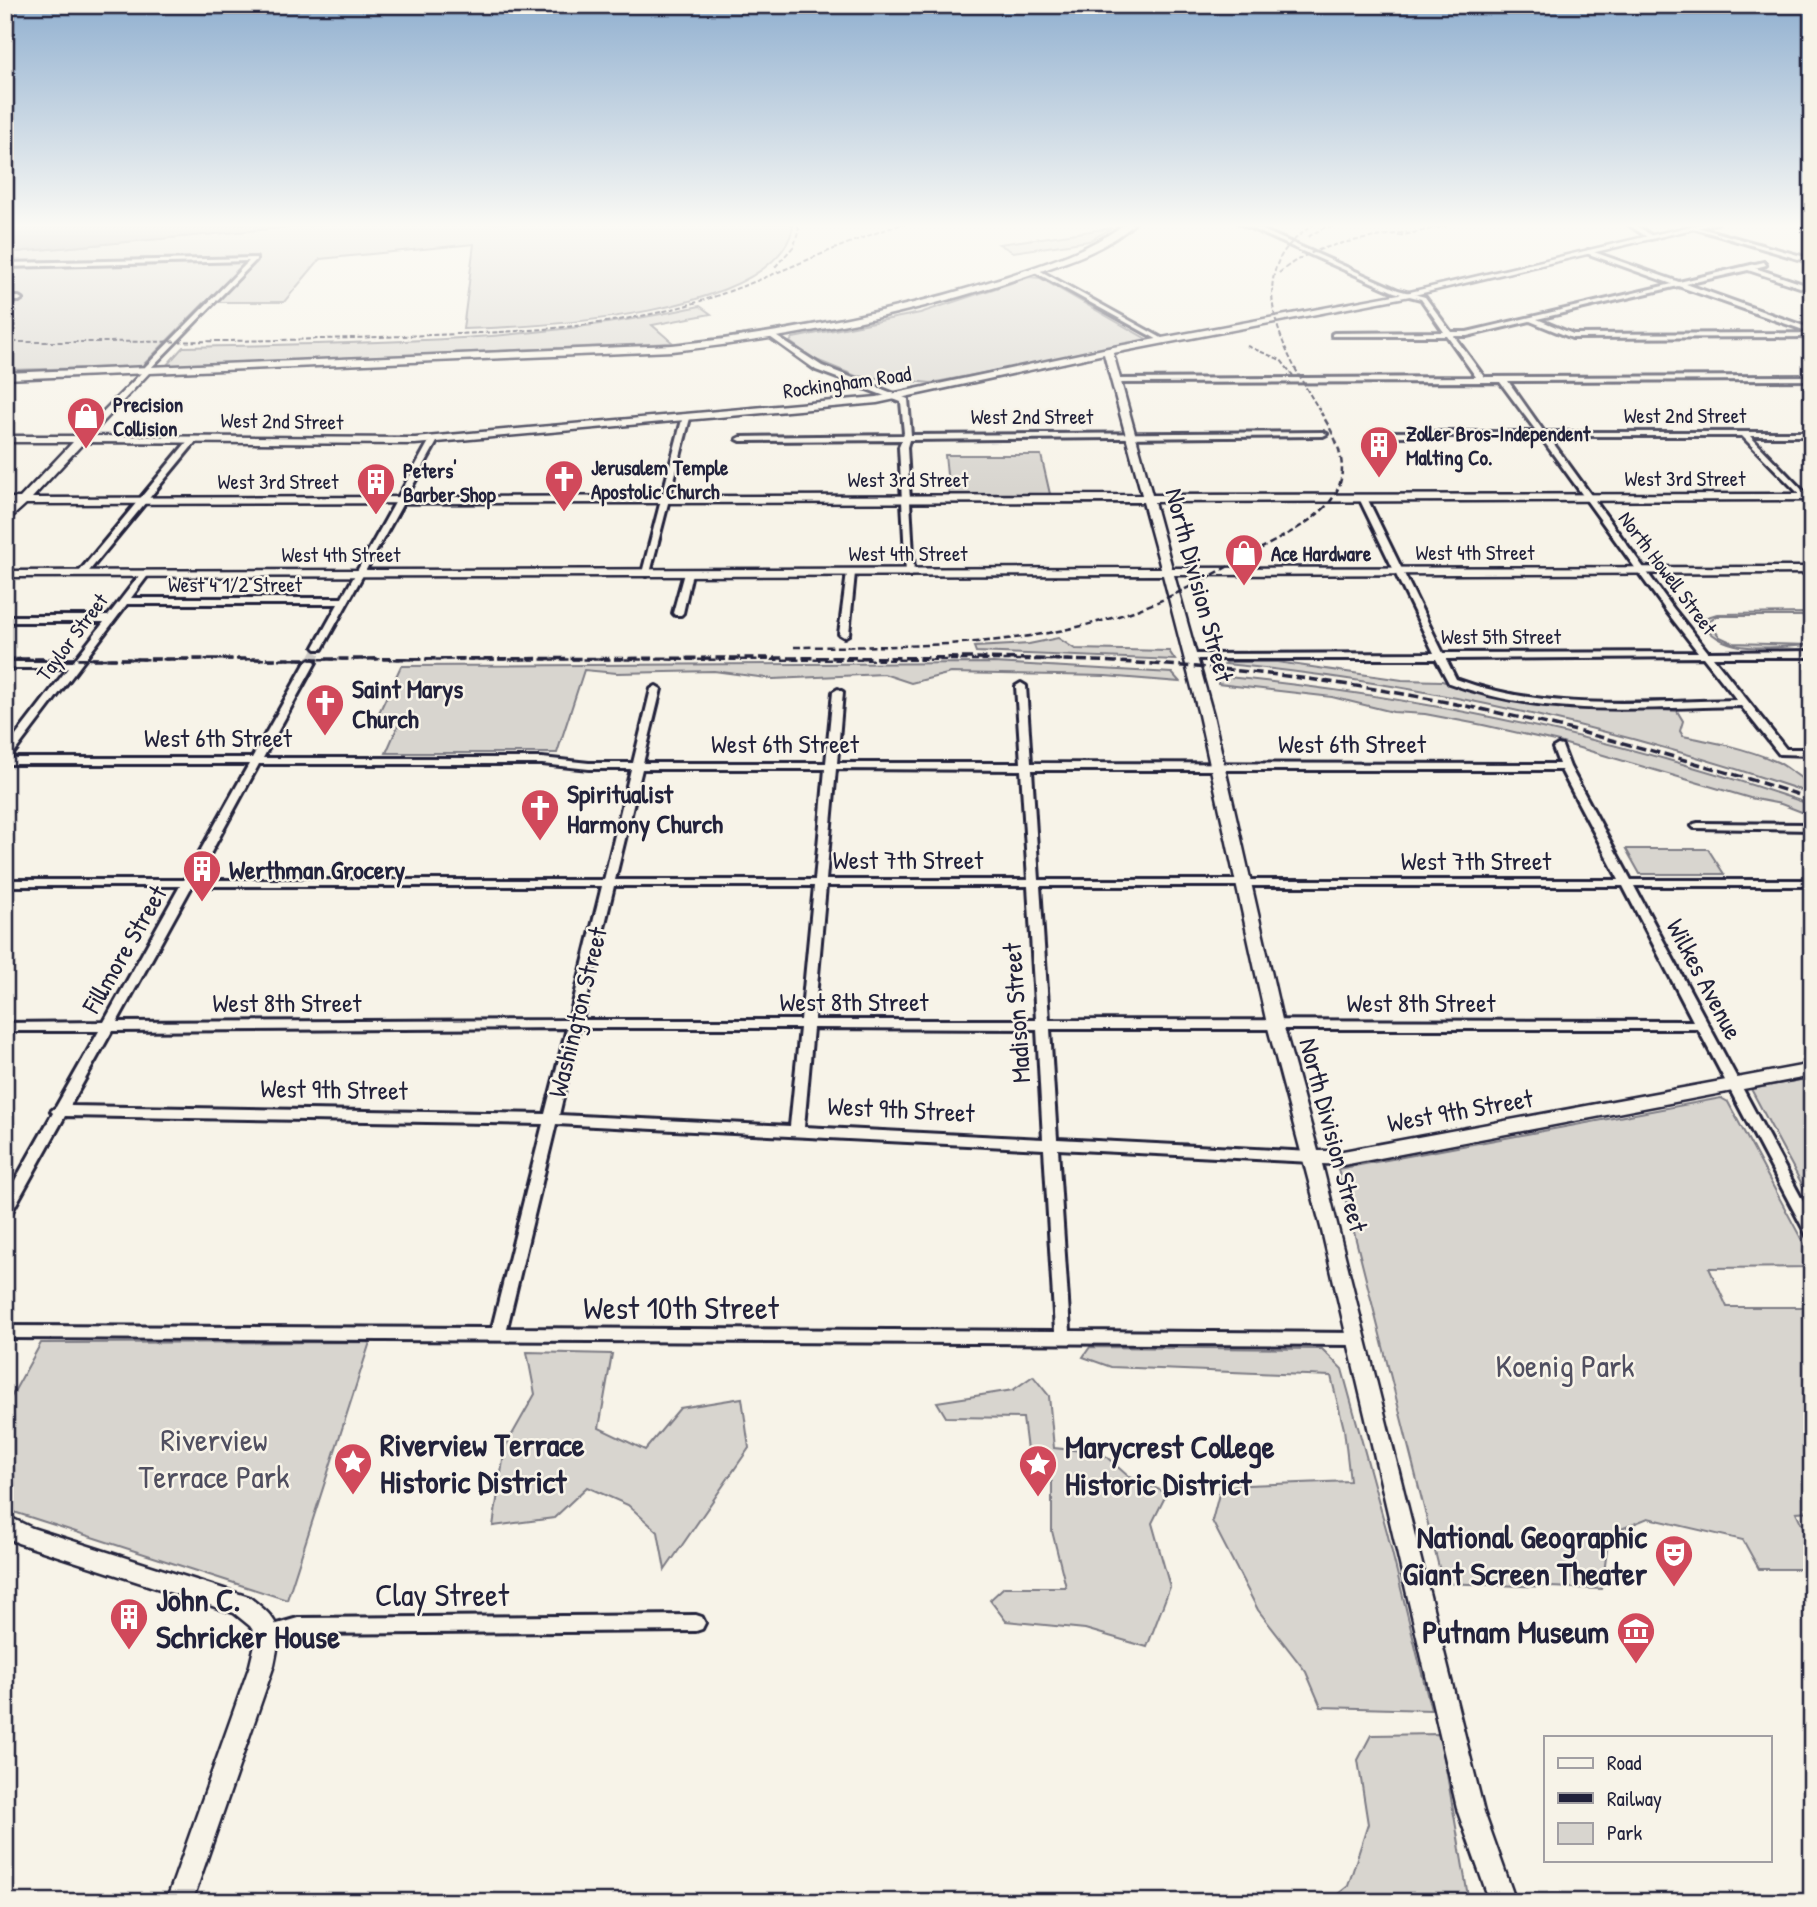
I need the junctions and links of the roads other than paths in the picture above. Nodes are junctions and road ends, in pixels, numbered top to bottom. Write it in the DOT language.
graph roads {
  1 [pos="203,312"];
  2 [pos="897,312"];
  3 [pos="1111,312"];
  4 [pos="1313,312"];
  5 [pos="1433,312"];
  6 [pos="1560,312"];
  7 [pos="1755,312"];
  8 [pos="1530,319"];
  9 [pos="1812,333"];
  10 [pos="1334,335"];
  11 [pos="1449,335"];
  12 [pos="772,336"];
  13 [pos="1164,341"];
  14 [pos="1108,351"];
  15 [pos="146,371"];
  16 [pos="5,374"];
  17 [pos="1812,378"];
  18 [pos="1482,380"];
  19 [pos="1503,380"];
  20 [pos="1118,381"];
  21 [pos="896,397"];
  22 [pos="686,418"];
  23 [pos="557,429"];
  24 [pos="1390,434"];
  25 [pos="1744,434"];
  26 [pos="1812,434"];
  27 [pos="1132,435"];
  28 [pos="1323,435"];
  29 [pos="1543,435"];
  30 [pos="906,436"];
  31 [pos="5,439"];
  32 [pos="80,439"];
  33 [pos="194,439"];
  34 [pos="741,439"];
  35 [pos="434,440"];
  36 [pos="1148,498"];
  37 [pos="1363,498"];
  38 [pos="1588,498"];
  39 [pos="665,499"];
  40 [pos="907,499"];
  41 [pos="402,500"];
  42 [pos="1809,500"];
  43 [pos="5,501"];
  44 [pos="23,501"];
  45 [pos="143,501"];
  46 [pos="5,520"];
  47 [pos="1641,570"];
  48 [pos="1812,570"];
  49 [pos="1400,571"];
  50 [pos="910,572"];
  51 [pos="1168,572"];
  52 [pos="361,573"];
  53 [pos="646,573"];
  54 [pos="688,573"];
  55 [pos="851,573"];
  56 [pos="5,574"];
  57 [pos="82,574"];
  58 [pos="145,574"];
  59 [pos="124,601"];
  60 [pos="346,601"];
  61 [pos="678,613"];
  62 [pos="110,619"];
  63 [pos="5,620"];
  64 [pos="844,634"];
  65 [pos="319,647"];
  66 [pos="1812,654"];
  67 [pos="1705,655"];
  68 [pos="1440,656"];
  69 [pos="1191,657"];
  70 [pos="311,662"];
  71 [pos="5,665"];
  72 [pos="75,665"];
  73 [pos="1021,687"];
  74 [pos="656,689"];
  75 [pos="838,692"];
  76 [pos="1743,703"];
  77 [pos="1558,748"];
  78 [pos="1812,752"];
  79 [pos="5,759"];
  80 [pos="255,760"];
  81 [pos="1217,765"];
  82 [pos="638,766"];
  83 [pos="831,766"];
  84 [pos="1025,766"];
  85 [pos="1565,767"];
  86 [pos="1698,826"];
  87 [pos="1812,827"];
  88 [pos="1032,881"];
  89 [pos="1243,882"];
  90 [pos="5,883"];
  91 [pos="188,883"];
  92 [pos="610,883"];
  93 [pos="820,883"];
  94 [pos="1629,883"];
  95 [pos="1812,883"];
  96 [pos="573,1024"];
  97 [pos="807,1024"];
  98 [pos="1041,1024"];
  99 [pos="1275,1024"];
  100 [pos="1703,1025"];
  101 [pos="106,1026"];
  102 [pos="5,1027"];
  103 [pos="1812,1070"];
  104 [pos="1735,1084"];
  105 [pos="58,1111"];
  106 [pos="549,1119"];
  107 [pos="797,1130"];
  108 [pos="1049,1143"];
  109 [pos="1312,1157"];
  110 [pos="5,1211"];
  111 [pos="1812,1232"];
  112 [pos="5,1332"];
  113 [pos="498,1335"];
  114 [pos="1063,1337"];
  115 [pos="1357,1339"];
  116 [pos="5,1525"];
  117 [pos="696,1623"];
  118 [pos="269,1634"];
  119 [pos="179,1902"];
  120 [pos="1503,1902"];
  1 -- 15 [label="street"];
  2 -- 12 [label="main road"];
  3 -- 13 [label="street"];
  4 -- 13 [label="main road, Rockingham Road"];
  5 -- 11 [label="street"];
  6 -- 8 [label="street"];
  7 -- 9 [label="street"];
  8 -- 9 [label="street"];
  8 -- 11 [label="street"];
  10 -- 11 [label="street"];
  11 -- 18 [label="street"];
  12 -- 15 [label="main road"];
  12 -- 21 [label="street"];
  13 -- 14 [label="main road, Rockingham Road"];
  14 -- 20 [label="main road, North Division Street"];
  14 -- 21 [label="main road, Rockingham Road"];
  15 -- 16 [label="main road"];
  15 -- 32 [label="main road"];
  17 -- 19 [label="street"];
  18 -- 19 [label="street"];
  18 -- 20 [label="street"];
  19 -- 29 [label="street, North Howell Street"];
  20 -- 27 [label="main road, North Division Street"];
  21 -- 22 [label="main road, Rockingham Road"];
  21 -- 30 [label="street"];
  22 -- 23 [label="main road, Rockingham Road"];
  22 -- 39 [label="street"];
  23 -- 35 [label="main road, West 2nd Street"];
  24 -- 29 [label="street, West 2nd Street"];
  25 -- 26 [label="street, West 2nd Street"];
  25 -- 29 [label="street, West 2nd Street"];
  25 -- 42 [label="street"];
  27 -- 28 [label="street, West 2nd Street"];
  27 -- 30 [label="street, West 2nd Street"];
  27 -- 36 [label="main road, North Division Street"];
  29 -- 38 [label="street, North Howell Street"];
  30 -- 34 [label="street, West 2nd Street"];
  30 -- 40 [label="street"];
  31 -- 32 [label="main road, West 2nd Street"];
  32 -- 33 [label="main road, West 2nd Street"];
  32 -- 44 [label="main road"];
  33 -- 35 [label="main road, West 2nd Street"];
  33 -- 45 [label="street, Taylor Street"];
  35 -- 41 [label="street"];
  36 -- 37 [label="main road, West 3rd Street"];
  36 -- 40 [label="main road, West 3rd Street"];
  36 -- 51 [label="main road, North Division Street"];
  37 -- 38 [label="main road, West 3rd Street"];
  37 -- 49 [label="street"];
  38 -- 42 [label="main road, West 3rd Street"];
  38 -- 47 [label="street, North Howell Street"];
  39 -- 40 [label="main road, West 3rd Street"];
  39 -- 41 [label="main road, West 3rd Street"];
  39 -- 53 [label="street"];
  40 -- 50 [label="street"];
  41 -- 45 [label="main road, West 3rd Street"];
  41 -- 52 [label="street"];
  43 -- 44 [label="main road, West 3rd Street"];
  44 -- 45 [label="main road, West 3rd Street"];
  44 -- 46 [label="main road"];
  45 -- 57 [label="street, Taylor Street"];
  47 -- 48 [label="main road, West 4th Street"];
  47 -- 49 [label="main road, West 4th Street"];
  47 -- 67 [label="street, North Howell Street"];
  49 -- 51 [label="main road, West 4th Street"];
  49 -- 68 [label="street"];
  50 -- 51 [label="main road, West 4th Street"];
  50 -- 55 [label="main road, West 4th Street"];
  51 -- 69 [label="main road, North Division Street"];
  52 -- 53 [label="main road, West 4th Street"];
  52 -- 58 [label="main road, West 4th Street"];
  52 -- 60 [label="street"];
  53 -- 54 [label="main road, West 4th Street"];
  54 -- 55 [label="main road, West 4th Street"];
  54 -- 61 [label="street"];
  55 -- 64 [label="street"];
  56 -- 57 [label="main road, West 4th Street"];
  57 -- 58 [label="main road, West 4th Street"];
  58 -- 59 [label="street, Taylor Street"];
  59 -- 60 [label="street, West 4 1/2 Street"];
  59 -- 62 [label="street, Taylor Street"];
  60 -- 65 [label="street"];
  62 -- 63 [label="street"];
  62 -- 72 [label="street, Taylor Street"];
  66 -- 67 [label="street, West 5th Street"];
  67 -- 68 [label="street, West 5th Street"];
  67 -- 76 [label="street, North Howell Street"];
  68 -- 69 [label="street, West 5th Street"];
  68 -- 76 [label="street"];
  69 -- 81 [label="main road, North Division Street"];
  70 -- 80 [label="street, Fillmore Street"];
  71 -- 72 [label="street"];
  72 -- 79 [label="street, Taylor Street"];
  73 -- 84 [label="street, Madison Street"];
  74 -- 82 [label="street, Washington Street"];
  75 -- 83 [label="street"];
  76 -- 78 [label="street, North Howell Street"];
  77 -- 85 [label="street, Wilkes Avenue"];
  79 -- 80 [label="street, West 6th Street"];
  80 -- 82 [label="street, West 6th Street"];
  80 -- 91 [label="street, Fillmore Street"];
  81 -- 84 [label="street, West 6th Street"];
  81 -- 85 [label="street, West 6th Street"];
  81 -- 89 [label="main road, North Division Street"];
  82 -- 83 [label="street, West 6th Street"];
  82 -- 92 [label="street, Washington Street"];
  83 -- 84 [label="street, West 6th Street"];
  83 -- 93 [label="street"];
  84 -- 88 [label="street, Madison Street"];
  85 -- 94 [label="street, Wilkes Avenue"];
  86 -- 87 [label="street"];
  88 -- 89 [label="street, West 7th Street"];
  88 -- 93 [label="street, West 7th Street"];
  88 -- 98 [label="street, Madison Street"];
  89 -- 94 [label="street, West 7th Street"];
  89 -- 99 [label="main road, North Division Street"];
  90 -- 91 [label="street, West 7th Street"];
  91 -- 92 [label="street, West 7th Street"];
  91 -- 101 [label="street, Fillmore Street"];
  92 -- 93 [label="street, West 7th Street"];
  92 -- 96 [label="street, Washington Street"];
  93 -- 97 [label="street"];
  94 -- 95 [label="street, West 7th Street"];
  94 -- 100 [label="street, Wilkes Avenue"];
  96 -- 97 [label="street, West 8th Street"];
  96 -- 101 [label="street, West 8th Street"];
  96 -- 106 [label="street, Washington Street"];
  97 -- 98 [label="street, West 8th Street"];
  97 -- 107 [label="street"];
  98 -- 99 [label="street, West 8th Street"];
  98 -- 108 [label="street, Madison Street"];
  99 -- 100 [label="street, West 8th Street"];
  99 -- 109 [label="main road, North Division Street"];
  100 -- 104 [label="street, Wilkes Avenue"];
  101 -- 102 [label="street, West 8th Street"];
  101 -- 105 [label="street, Fillmore Street"];
  103 -- 104 [label="main road, West 9th Street"];
  104 -- 109 [label="main road, West 9th Street"];
  104 -- 111 [label="street, Wilkes Avenue"];
  105 -- 106 [label="street, West 9th Street"];
  105 -- 110 [label="street"];
  106 -- 107 [label="street, West 9th Street"];
  106 -- 113 [label="street, Washington Street"];
  107 -- 108 [label="street, West 9th Street"];
  108 -- 109 [label="street, West 9th Street"];
  108 -- 114 [label="street, Madison Street"];
  109 -- 115 [label="main road, North Division Street"];
  112 -- 113 [label="street, West 10th Street"];
  113 -- 114 [label="street, West 10th Street"];
  114 -- 115 [label="street, West 10th Street"];
  115 -- 120 [label="main road, North Division Street"];
  116 -- 118 [label="main road"];
  117 -- 118 [label="street, Clay Street"];
  118 -- 119 [label="main road"];
}
